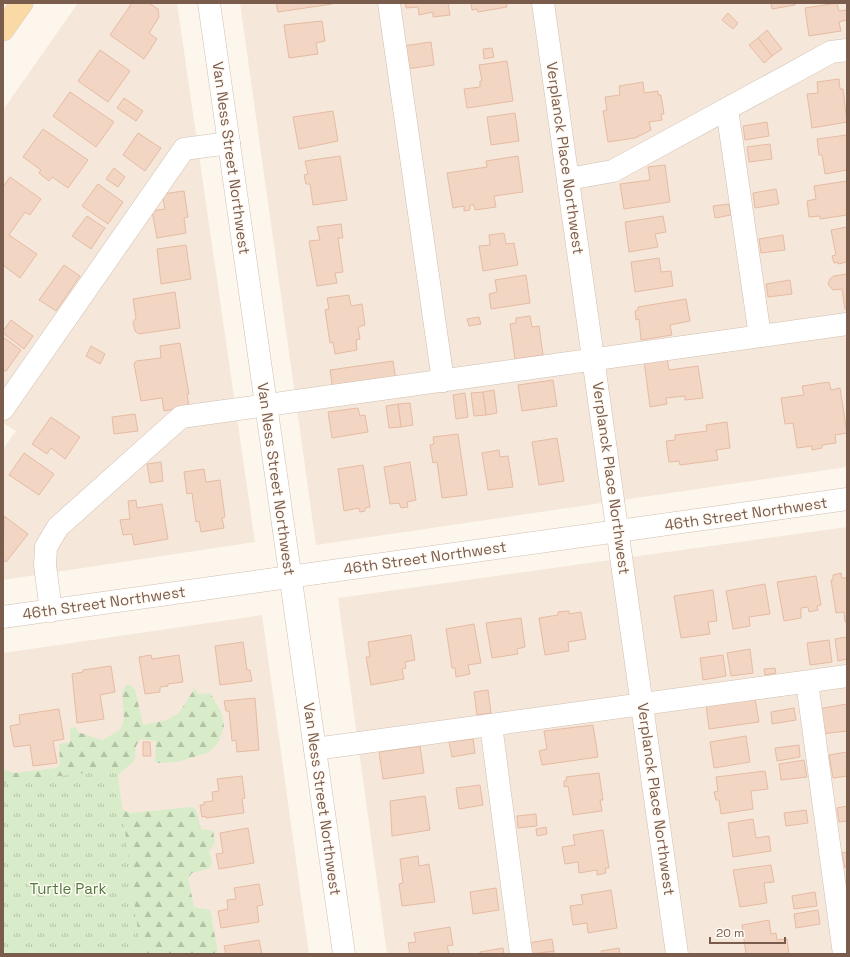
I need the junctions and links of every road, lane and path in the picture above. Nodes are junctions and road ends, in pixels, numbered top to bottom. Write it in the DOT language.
graph roads {
  1 [pos="22,3"];
  2 [pos="209,3"];
  3 [pos="389,3"];
  4 [pos="543,3"];
  5 [pos="3,30"];
  6 [pos="847,50"];
  7 [pos="727,109"];
  8 [pos="229,143"];
  9 [pos="568,179"];
  10 [pos="847,324"];
  11 [pos="760,336"];
  12 [pos="594,360"];
  13 [pos="443,381"];
  14 [pos="266,405"];
  15 [pos="3,409"];
  16 [pos="847,499"];
  17 [pos="618,532"];
  18 [pos="290,577"];
  19 [pos="51,611"];
  20 [pos="3,617"];
  21 [pos="847,676"];
  22 [pos="808,682"];
  23 [pos="643,705"];
  24 [pos="491,725"];
  25 [pos="315,749"];
  26 [pos="344,954"];
  27 [pos="521,954"];
  28 [pos="677,954"];
  29 [pos="844,954"];
  1 -- 5 [label="main road"];
  2 -- 8 [label="street, Van Ness Street Northwest"];
  3 -- 13 [label="street"];
  4 -- 9 [label="street, Verplanck Place Northwest"];
  6 -- 7 [label="street"];
  7 -- 9 [label="street"];
  7 -- 11 [label="street"];
  8 -- 14 [label="street, Van Ness Street Northwest"];
  8 -- 15 [label="street"];
  9 -- 12 [label="street, Verplanck Place Northwest"];
  10 -- 11 [label="street"];
  11 -- 12 [label="street"];
  12 -- 13 [label="street"];
  12 -- 17 [label="street, Verplanck Place Northwest"];
  13 -- 14 [label="street"];
  14 -- 18 [label="street, Van Ness Street Northwest"];
  14 -- 19 [label="street"];
  16 -- 17 [label="street, 46th Street Northwest"];
  17 -- 18 [label="street, 46th Street Northwest"];
  17 -- 23 [label="street, Verplanck Place Northwest"];
  18 -- 19 [label="street, 46th Street Northwest"];
  18 -- 25 [label="street, Van Ness Street Northwest"];
  19 -- 20 [label="street, 46th Street Northwest"];
  21 -- 22 [label="street"];
  22 -- 23 [label="street"];
  22 -- 29 [label="street"];
  23 -- 24 [label="street"];
  23 -- 28 [label="street, Verplanck Place Northwest"];
  24 -- 25 [label="street"];
  24 -- 27 [label="street"];
  25 -- 26 [label="street, Van Ness Street Northwest"];
}
